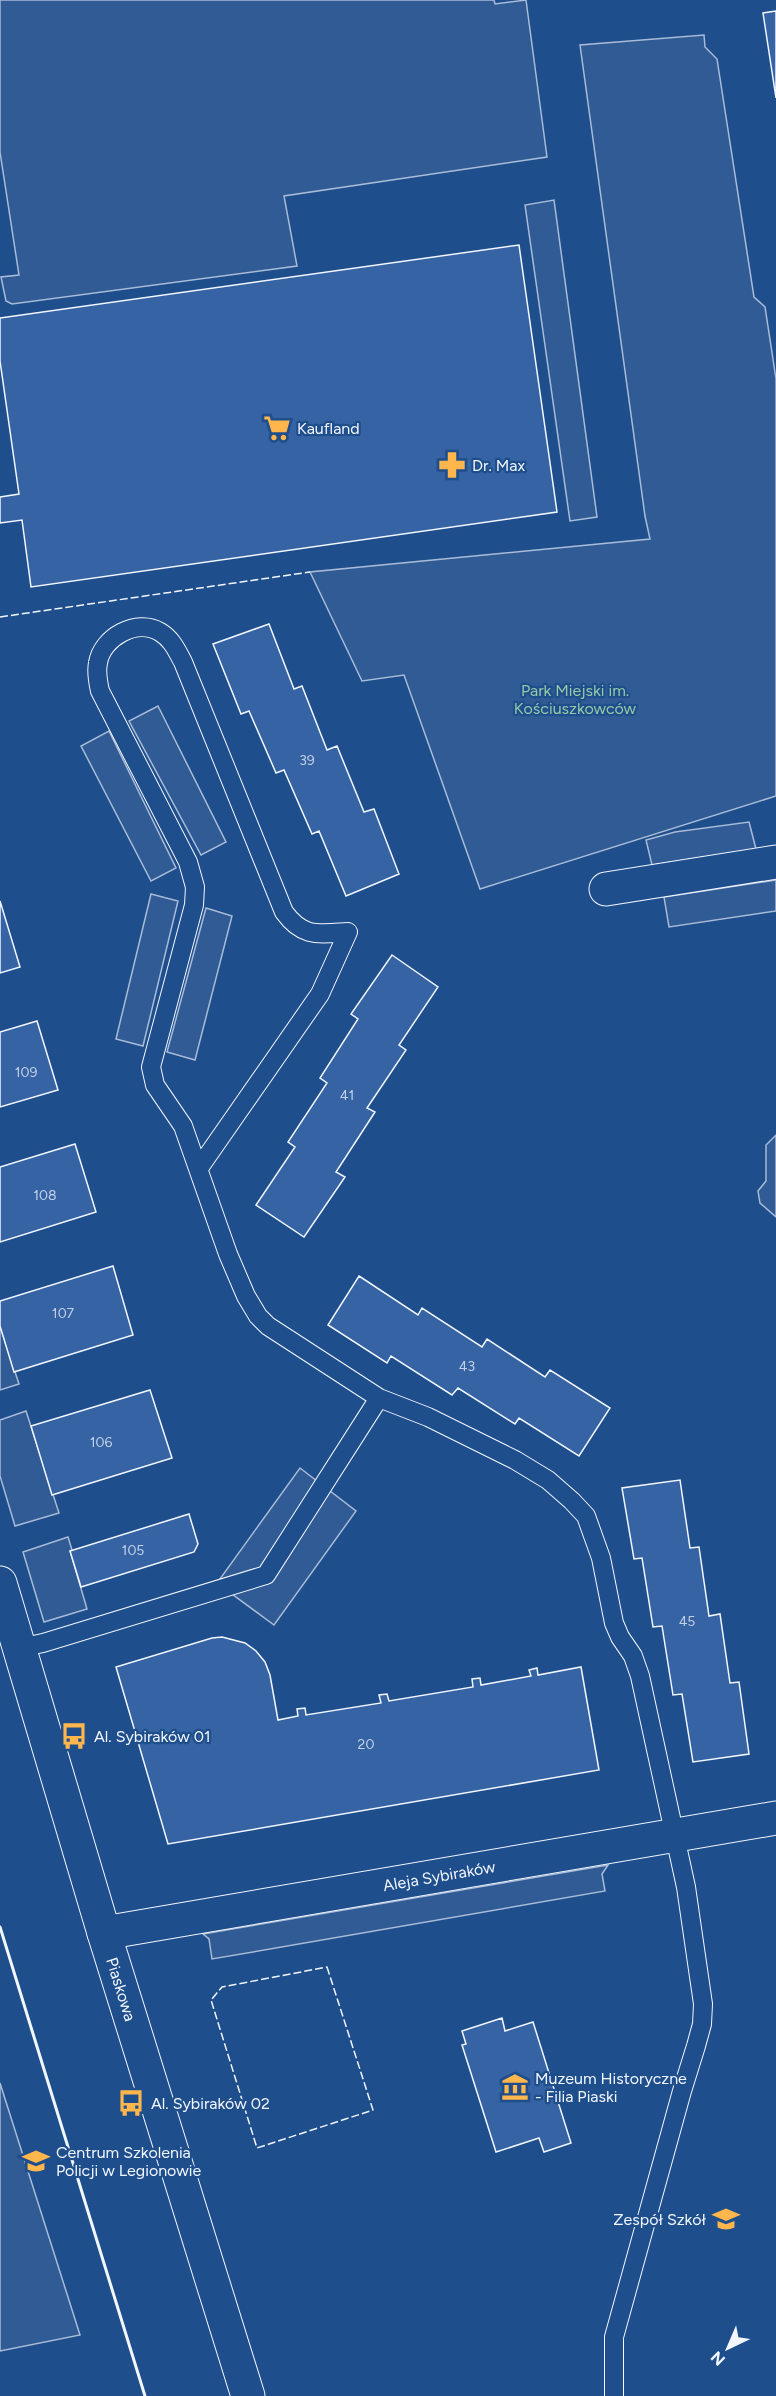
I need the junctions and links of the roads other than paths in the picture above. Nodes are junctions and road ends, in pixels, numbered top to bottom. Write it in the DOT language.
graph roads {
  1 [pos="776,862"];
  2 [pos="606,889"];
  3 [pos="199,1168"];
  4 [pos="379,1398"];
  5 [pos="0,1583"];
  6 [pos="19,1648"];
  7 [pos="776,1818"];
  8 [pos="676,1835"];
  9 [pos="104,1933"];
  10 [pos="248,2396"];
  11 [pos="614,2396"];
  1 -- 2 [label="street"];
  3 -- 3 [label="lane"];
  3 -- 4 [label="lane"];
  4 -- 6 [label="lane"];
  4 -- 8 [label="lane"];
  5 -- 6 [label="street, Piaskowa"];
  6 -- 9 [label="street, Piaskowa"];
  7 -- 8 [label="street, Aleja Sybiraków"];
  8 -- 9 [label="street, Aleja Sybiraków"];
  8 -- 11 [label="lane"];
  9 -- 10 [label="street, Piaskowa"];
}
